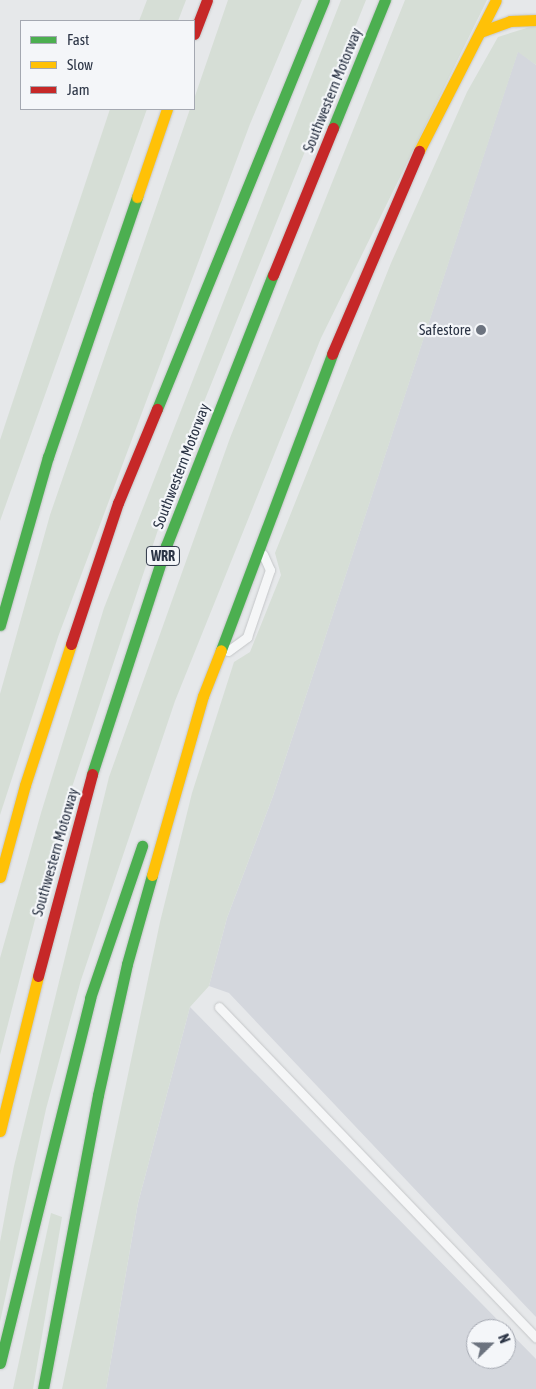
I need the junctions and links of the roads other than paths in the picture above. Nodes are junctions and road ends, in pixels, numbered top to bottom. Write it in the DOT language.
graph roads {
  1 [pos="207,0"];
  2 [pos="324,0"];
  3 [pos="385,0"];
  4 [pos="496,0"];
  5 [pos="536,20"];
  6 [pos="195,31"];
  7 [pos="480,32"];
  8 [pos="167,110"];
  9 [pos="260,546"];
  10 [pos="0,624"];
  11 [pos="218,658"];
  12 [pos="203,696"];
  13 [pos="170,767"];
  14 [pos="25,785"];
  15 [pos="145,837"];
  16 [pos="0,860"];
  17 [pos="0,877"];
  18 [pos="219,1007"];
  19 [pos="0,1131"];
  20 [pos="536,1337"];
  21 [pos="0,1362"];
  22 [pos="43,1389"];
  1 -- 6 [label="highway"];
  2 -- 14 [label="highway"];
  3 -- 19 [label="highway, Southwestern Motorway / WRR"];
  4 -- 7 [label="highway"];
  5 -- 7 [label="highway"];
  7 -- 9 [label="highway"];
  8 -- 10 [label="highway"];
  9 -- 11 [label="highway"];
  9 -- 11 [label="lane"];
  11 -- 12 [label="highway"];
  12 -- 13 [label="highway"];
  12 -- 22 [label="highway"];
  14 -- 16 [label="highway"];
  14 -- 17 [label="highway"];
  15 -- 21 [label="highway"];
  18 -- 20 [label="lane"];
}
